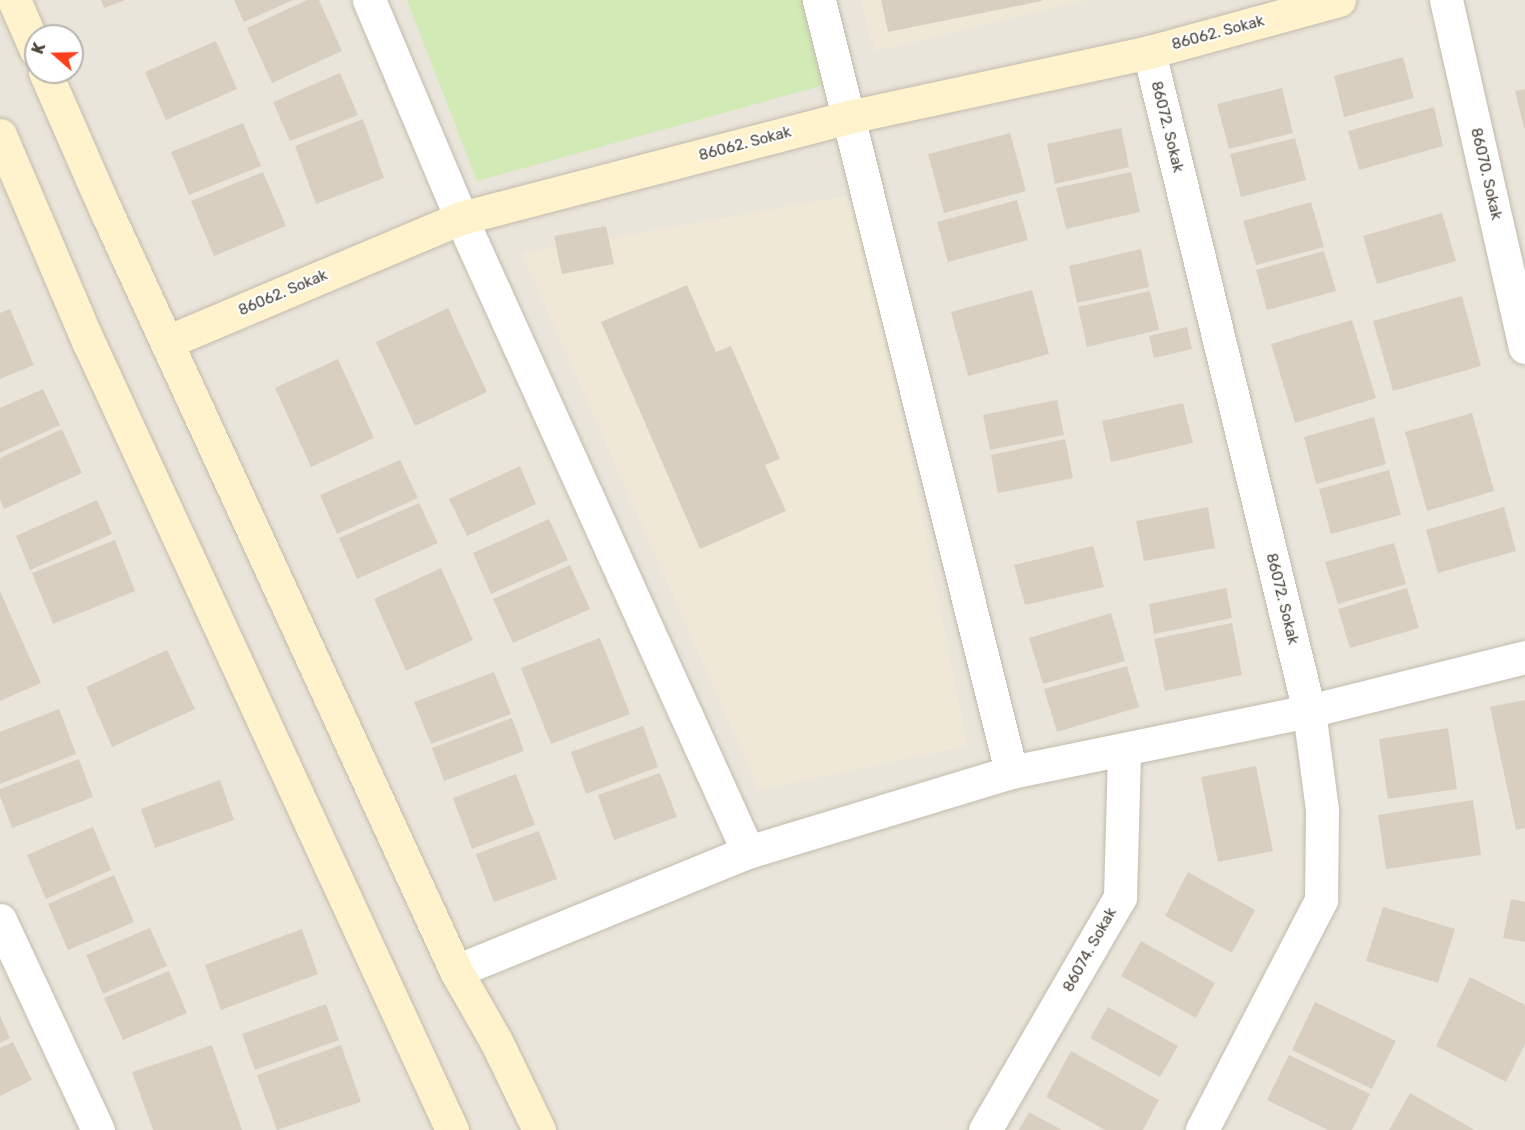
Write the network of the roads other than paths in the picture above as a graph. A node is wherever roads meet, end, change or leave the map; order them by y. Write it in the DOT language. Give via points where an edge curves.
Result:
graph roads {
  1 [pos="14,0"];
  2 [pos="369,0"];
  3 [pos="819,0"];
  4 [pos="1340,0"];
  5 [pos="1446,0"];
  6 [pos="25,24"];
  7 [pos="1149,52"];
  8 [pos="50,84"];
  9 [pos="849,117"];
  10 [pos="2,146"];
  11 [pos="460,218"];
  12 [pos="167,342"];
  13 [pos="1525,347"];
  14 [pos="1525,657"];
  15 [pos="1309,711"];
  16 [pos="1124,750"];
  17 [pos="1011,772"];
  18 [pos="748,852"];
  19 [pos="0,920"];
  20 [pos="456,971"];
  21 [pos="447,1129"];
  22 [pos="98,1130"];
  23 [pos="539,1130"];
  24 [pos="985,1130"];
  25 [pos="1202,1130"];
  1 -- 6 [label="main road"];
  2 -- 11 [label="street"];
  3 -- 9 [label="street"];
  4 -- 7 [label="main road, 86062. Sokak"];
  5 -- 13 [label="street, 86070. Sokak"];
  7 -- 9 [label="main road, 86062. Sokak"];
  7 -- 15 [label="street, 86072. Sokak"];
  8 -- 12 [label="main road"];
  9 -- 11 [label="main road, 86062. Sokak"];
  9 -- 17 [label="street"];
  10 -- 21 [label="main road"];
  11 -- 12 [label="main road, 86062. Sokak"];
  11 -- 18 [label="street"];
  12 -- 20 [label="main road"];
  14 -- 15 [label="street"];
  15 -- 16 [label="street"];
  15 -- 25 [label="street, 86072. Sokak" via="1322,810 1321,900"];
  16 -- 17 [label="street"];
  16 -- 24 [label="street, 86074. Sokak" via="1120,897"];
  17 -- 18 [label="street"];
  18 -- 20 [label="street"];
  19 -- 22 [label="street"];
  20 -- 23 [label="main road" via="496,1041"];
}
